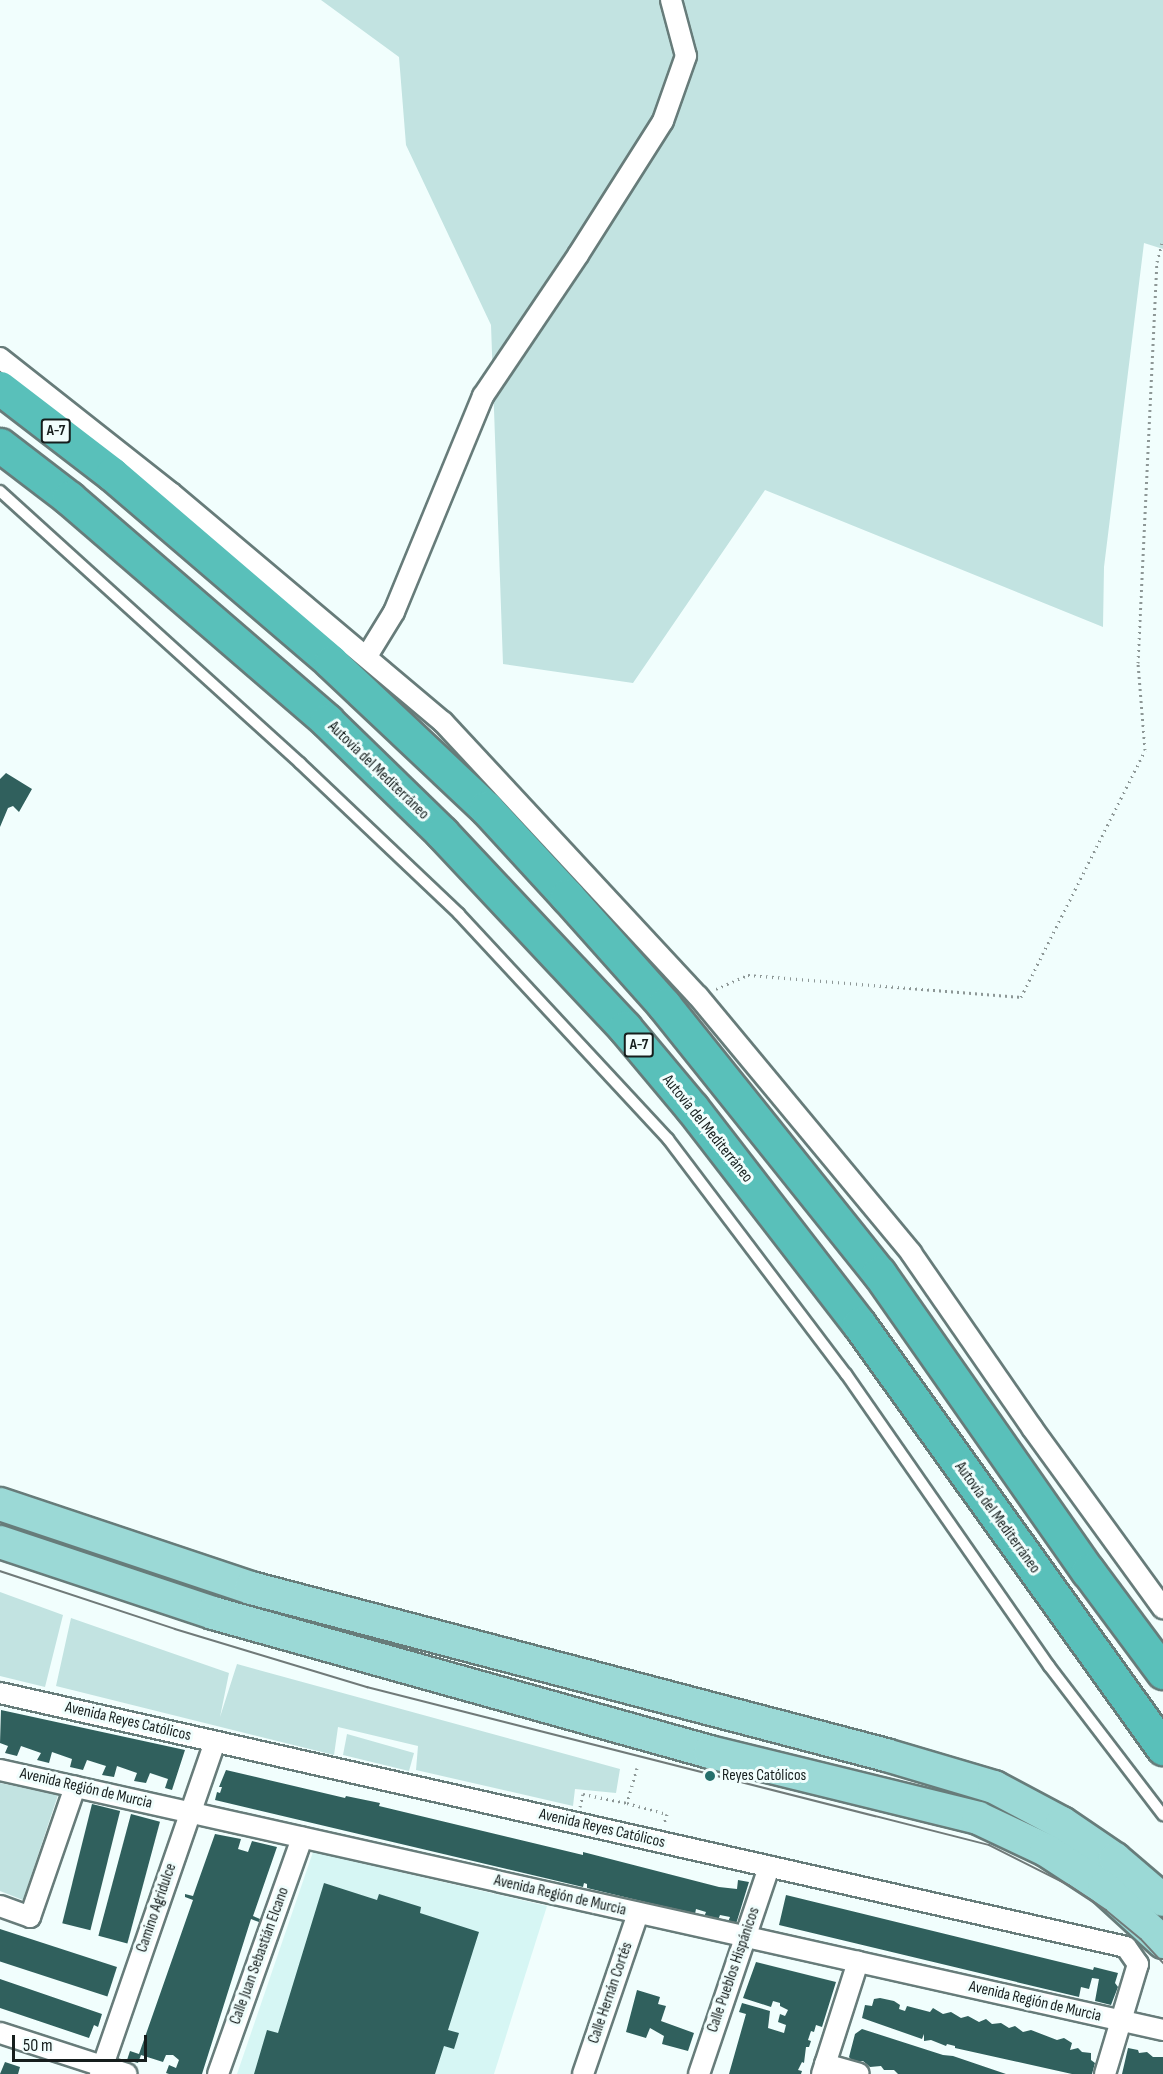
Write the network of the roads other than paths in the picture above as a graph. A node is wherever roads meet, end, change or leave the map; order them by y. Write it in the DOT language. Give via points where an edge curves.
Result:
graph roads {
  1 [pos="671,0"];
  2 [pos="0,358"];
  3 [pos="0,388"];
  4 [pos="0,445"];
  5 [pos="0,491"];
  6 [pos="367,656"];
  7 [pos="0,1504"];
  8 [pos="0,1542"];
  9 [pos="1163,1608"];
  10 [pos="1163,1672"];
  11 [pos="0,1693"];
  12 [pos="215,1742"];
  13 [pos="1163,1748"];
  14 [pos="0,1770"];
  15 [pos="75,1787"];
  16 [pos="190,1813"];
  17 [pos="1163,1815"];
  18 [pos="302,1838"];
  19 [pos="769,1867"];
  20 [pos="1163,1900"];
  21 [pos="0,1906"];
  22 [pos="638,1913"];
  23 [pos="745,1937"];
  24 [pos="1163,1942"];
  25 [pos="858,1962"];
  26 [pos="1121,2021"];
  27 [pos="1163,2030"];
  28 [pos="0,2033"];
  29 [pos="824,2069"];
  30 [pos="102,2070"];
  31 [pos="127,2074"];
  32 [pos="218,2074"];
  33 [pos="583,2074"];
  34 [pos="699,2074"];
  35 [pos="859,2074"];
  36 [pos="1105,2074"];
  1 -- 6 [label="street" via="686,56 663,121 483,396 394,612"];
  2 -- 6 [label="street"];
  3 -- 10 [label="highway, A-7" via="112,474 331,662 486,808 567,896 664,1005 879,1273"];
  4 -- 13 [label="highway, Autovía del Mediterráneo / A-7" via="78,506 327,722 442,833 625,1028 859,1324"];
  5 -- 17 [label="lane" via="300,763 459,914 668,1139 846,1374 1048,1666"];
  6 -- 9 [label="street" via="443,722 698,996 911,1253"];
  7 -- 20 [label="main road" via="251,1588 886,1755 993,1787 1062,1823 1115,1859"];
  8 -- 24 [label="main road" via="225,1617 710,1752 978,1818 1046,1850 1104,1888"];
  11 -- 12 [label="street, Avenida Reyes Católicos"];
  12 -- 16 [label="street, Camino Agridulce"];
  12 -- 19 [label="street, Avenida Reyes Católicos"];
  14 -- 15 [label="street, Avenida Región de Murcia"];
  15 -- 16 [label="street, Avenida Región de Murcia"];
  15 -- 21 [label="street" via="30,1917"];
  16 -- 18 [label="street, Avenida Región de Murcia"];
  16 -- 30 [label="street, Camino Agridulce"];
  18 -- 22 [label="street, Avenida Región de Murcia"];
  18 -- 32 [label="street, Calle Juan Sebastián Elcano"];
  19 -- 23 [label="street, Calle Pueblos Hispánicos"];
  19 -- 26 [label="street, Avenida Reyes Católicos" via="1126,1947 1138,1964"];
  22 -- 23 [label="street, Avenida Región de Murcia"];
  22 -- 33 [label="street, Calle Hernán Cortés"];
  23 -- 25 [label="street, Avenida Región de Murcia"];
  23 -- 34 [label="street, Calle Pueblos Hispánicos"];
  25 -- 26 [label="street, Avenida Región de Murcia"];
  25 -- 29 [label="street"];
  26 -- 27 [label="street, Avenida Región de Murcia"];
  26 -- 36 [label="street"];
  28 -- 30 [label="street"];
  29 -- 35 [label="street"];
  30 -- 31 [label="street"];
}
